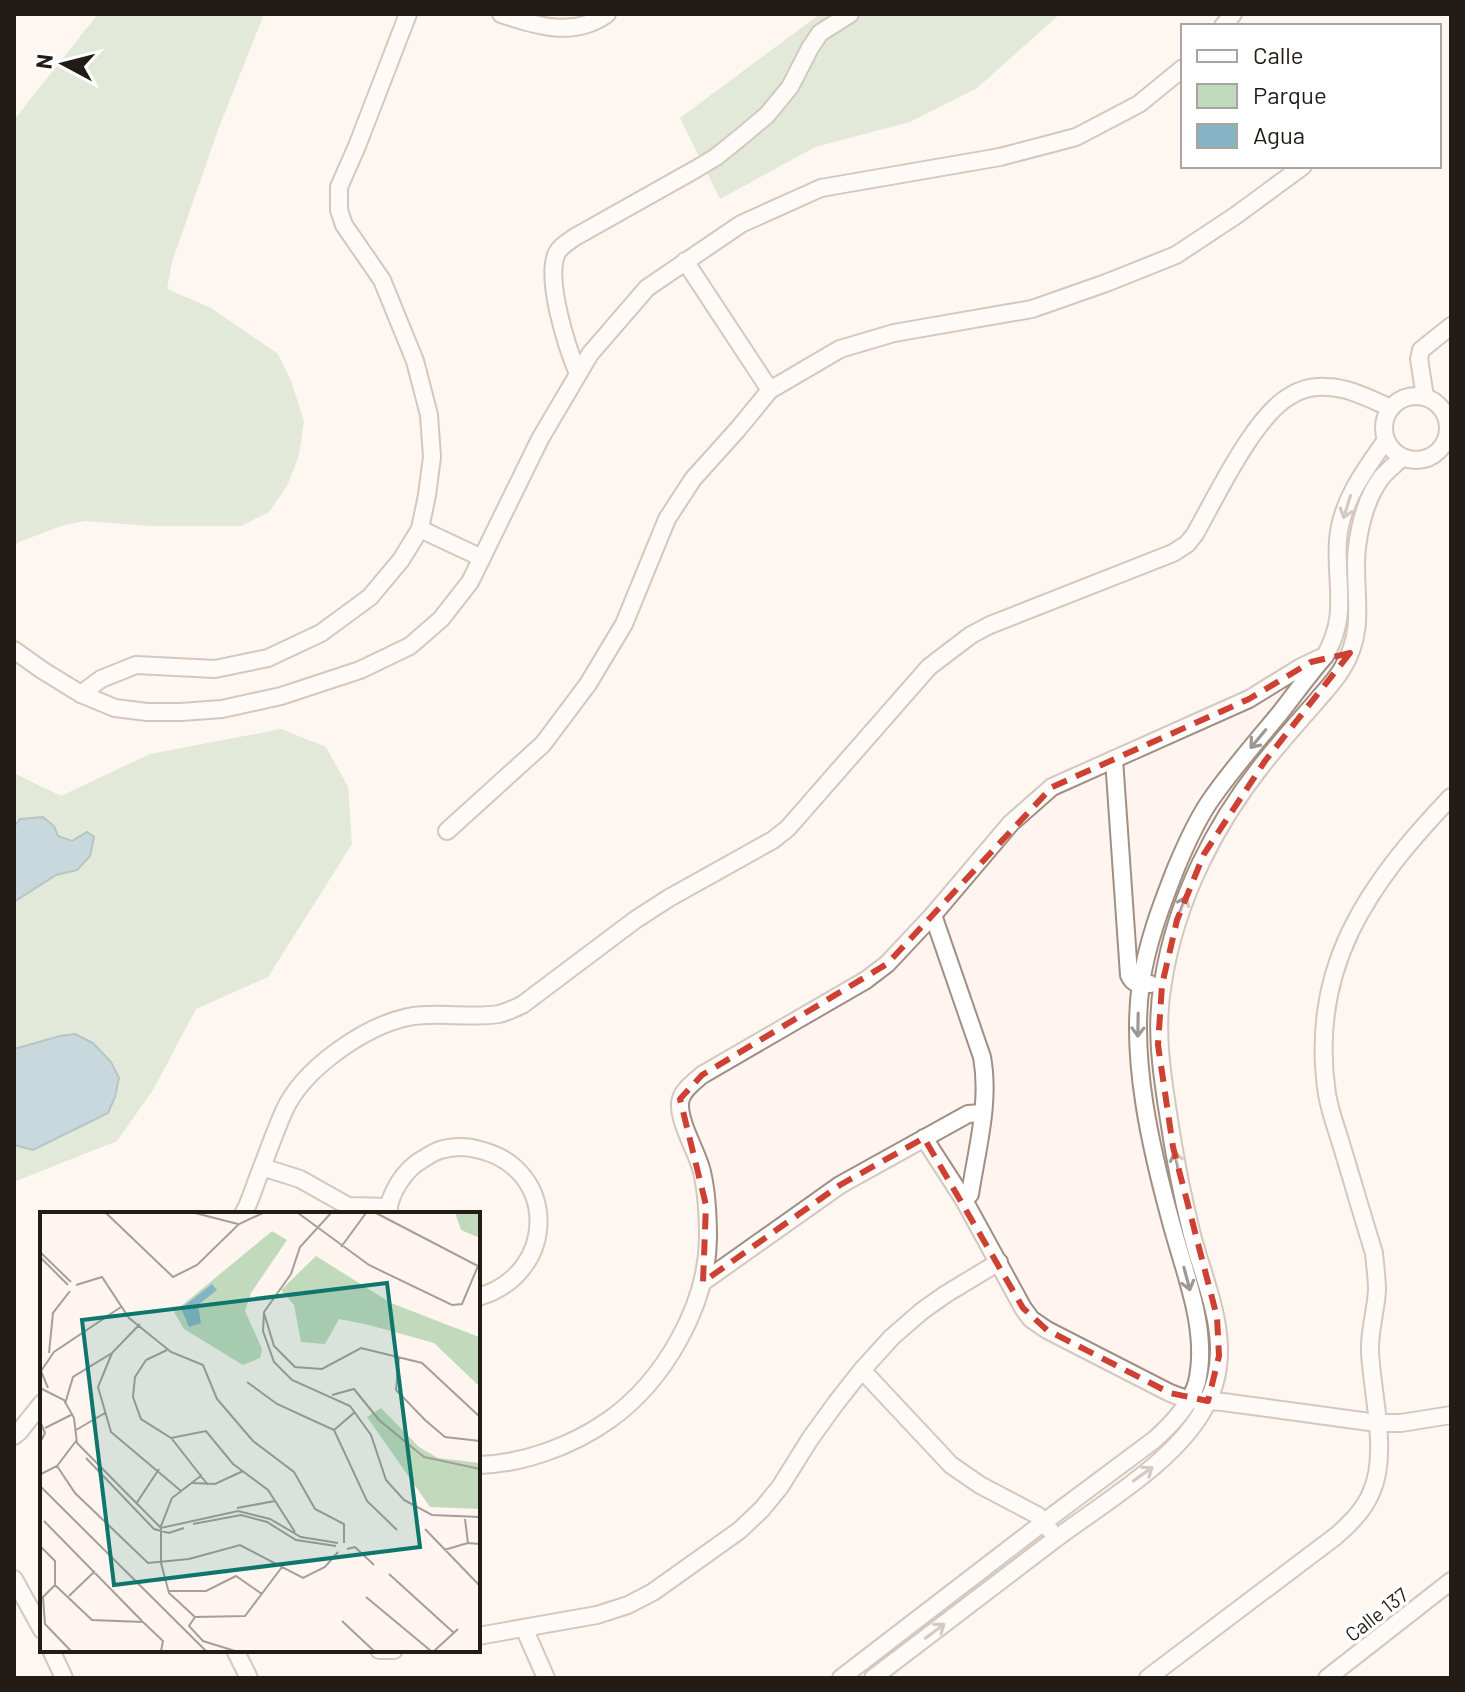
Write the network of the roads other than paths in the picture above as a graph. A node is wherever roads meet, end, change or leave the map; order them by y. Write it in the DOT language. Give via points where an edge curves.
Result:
graph roads {
  1 [pos="408,14"];
  2 [pos="501,14"];
  3 [pos="607,14"];
  4 [pos="850,14"];
  5 [pos="1181,70"];
  6 [pos="1300,168"];
  7 [pos="685,261"];
  8 [pos="1451,326"];
  9 [pos="578,374"];
  10 [pos="770,390"];
  11 [pos="1425,397"];
  12 [pos="1391,408"];
  13 [pos="1386,440"];
  14 [pos="1445,457"];
  15 [pos="1402,458"];
  16 [pos="420,529"];
  17 [pos="482,558"];
  18 [pos="14,650"];
  19 [pos="1350,653"];
  20 [pos="1325,656"];
  21 [pos="81,694"];
  22 [pos="1114,759"];
  23 [pos="1451,797"];
  24 [pos="447,831"];
  25 [pos="933,915"];
  26 [pos="1141,984"];
  27 [pos="1162,985"];
  28 [pos="982,1113"];
  29 [pos="924,1138"];
  30 [pos="262,1167"];
  31 [pos="964,1200"];
  32 [pos="389,1211"];
  33 [pos="244,1212"];
  34 [pos="999,1262"];
  35 [pos="703,1282"];
  36 [pos="480,1296"];
  37 [pos="862,1370"];
  38 [pos="1189,1400"];
  39 [pos="1208,1401"];
  40 [pos="40,1406"];
  41 [pos="1451,1415"];
  42 [pos="1377,1423"];
  43 [pos="14,1436"];
  44 [pos="480,1465"];
  45 [pos="1044,1522"];
  46 [pos="1056,1538"];
  47 [pos="14,1579"];
  48 [pos="1451,1581"];
  49 [pos="40,1626"];
  50 [pos="524,1628"];
  51 [pos="480,1636"];
  52 [pos="52,1652"];
  53 [pos="236,1652"];
  54 [pos="64,1678"];
  55 [pos="249,1678"];
  56 [pos="546,1678"];
  57 [pos="841,1678"];
  58 [pos="873,1678"];
  59 [pos="1148,1678"];
  60 [pos="1327,1678"];
  1 -- 16 [label="street" via="339,187 339,210 382,280 415,361 429,415 432,457"];
  2 -- 3 [label="street" via="556,29 595,23"];
  4 -- 9 [label="street" via="820,33 790,87 742,136 556,253 557,305"];
  5 -- 7 [label="street" via="1139,104 1076,137 1000,157 821,188 741,224"];
  6 -- 10 [label="street" via="1176,255 1032,309 894,333 840,349"];
  7 -- 9 [label="street" via="647,288"];
  7 -- 10 [label="street"];
  8 -- 11 [label="street" via="1421,350"];
  9 -- 17 [label="street"];
  10 -- 24 [label="street" via="693,479 667,519 624,624 588,684 543,744"];
  11 -- 12 [label="street" via="1406,397"];
  11 -- 14 [label="street" via="1448,420"];
  12 -- 13 [label="street" via="1384,423"];
  12 -- 30 [label="street" via="1329,386 1287,397 1242,450 1187,544 971,635 929,667 788,828 635,920 522,1005 482,1016 406,1017 357,1038 328,1059 293,1097"];
  13 -- 15 [label="street"];
  13 -- 20 [label="street, one-way" via="1361,474 1344,516 1338,538 1340,614"];
  14 -- 15 [label="street"];
  15 -- 19 [label="street" via="1376,486 1363,521 1357,548 1358,614"];
  16 -- 17 [label="street"];
  16 -- 21 [label="street" via="370,597 321,633 268,658 215,669 136,665"];
  17 -- 21 [label="street" via="441,619 410,646 360,670 281,696 181,712 115,708"];
  18 -- 21 [label="street"];
  19 -- 20 [label="street"];
  27 -- 19 [label="street, one-way" via="1177,920 1204,854 1265,761 1333,682"];
  20 -- 22 [label="street" via="1249,699"];
  20 -- 26 [label="street, one-way" via="1210,800 1159,911"];
  22 -- 25 [label="street" via="1052,787 1034,802"];
  22 -- 26 [label="street" via="1129,975"];
  23 -- 42 [label="street" via="1367,898 1331,981 1324,1024 1328,1098 1376,1269 1370,1350"];
  25 -- 28 [label="street" via="982,1057"];
  25 -- 35 [label="street" via="866,980 702,1075 680,1099 702,1172 708,1240"];
  26 -- 27 [label="street"];
  26 -- 38 [label="street, one-way" via="1138,1042 1150,1138 1198,1331 1197,1381"];
  39 -- 27 [label="street, one-way" via="1219,1356 1217,1317 1173,1147 1158,1045"];
  28 -- 29 [label="street" via="968,1114"];
  28 -- 31 [label="street" via="970,1194"];
  29 -- 31 [label="street"];
  29 -- 35 [label="street" via="840,1185"];
  30 -- 32 [label="street" via="300,1179 348,1206"];
  30 -- 33 [label="street"];
  31 -- 34 [label="street"];
  32 -- 36 [label="street" via="399,1183 416,1163 439,1150 465,1146 491,1152 514,1166 530,1186 538,1211 538,1238 514,1279"];
  34 -- 37 [label="street" via="922,1311"];
  34 -- 38 [label="street" via="1031,1319"];
  35 -- 44 [label="street" via="686,1329 656,1373 609,1420 550,1450"];
  37 -- 45 [label="street" via="951,1465"];
  37 -- 50 [label="street" via="780,1487 740,1530 628,1605"];
  38 -- 39 [label="street"];
  38 -- 45 [label="street" via="1154,1440"];
  39 -- 42 [label="street"];
  46 -- 39 [label="street, one-way" via="1158,1463 1187,1435"];
  40 -- 43 [label="street"];
  41 -- 42 [label="street"];
  42 -- 59 [label="street" via="1379,1464 1372,1493 1355,1518"];
  45 -- 46 [label="street"];
  45 -- 57 [label="street"];
  58 -- 46 [label="street, one-way"];
  47 -- 49 [label="street"];
  48 -- 60 [label="street, Calle 137"];
  50 -- 51 [label="street"];
  50 -- 56 [label="street"];
  52 -- 54 [label="street"];
  53 -- 55 [label="street"];
}
